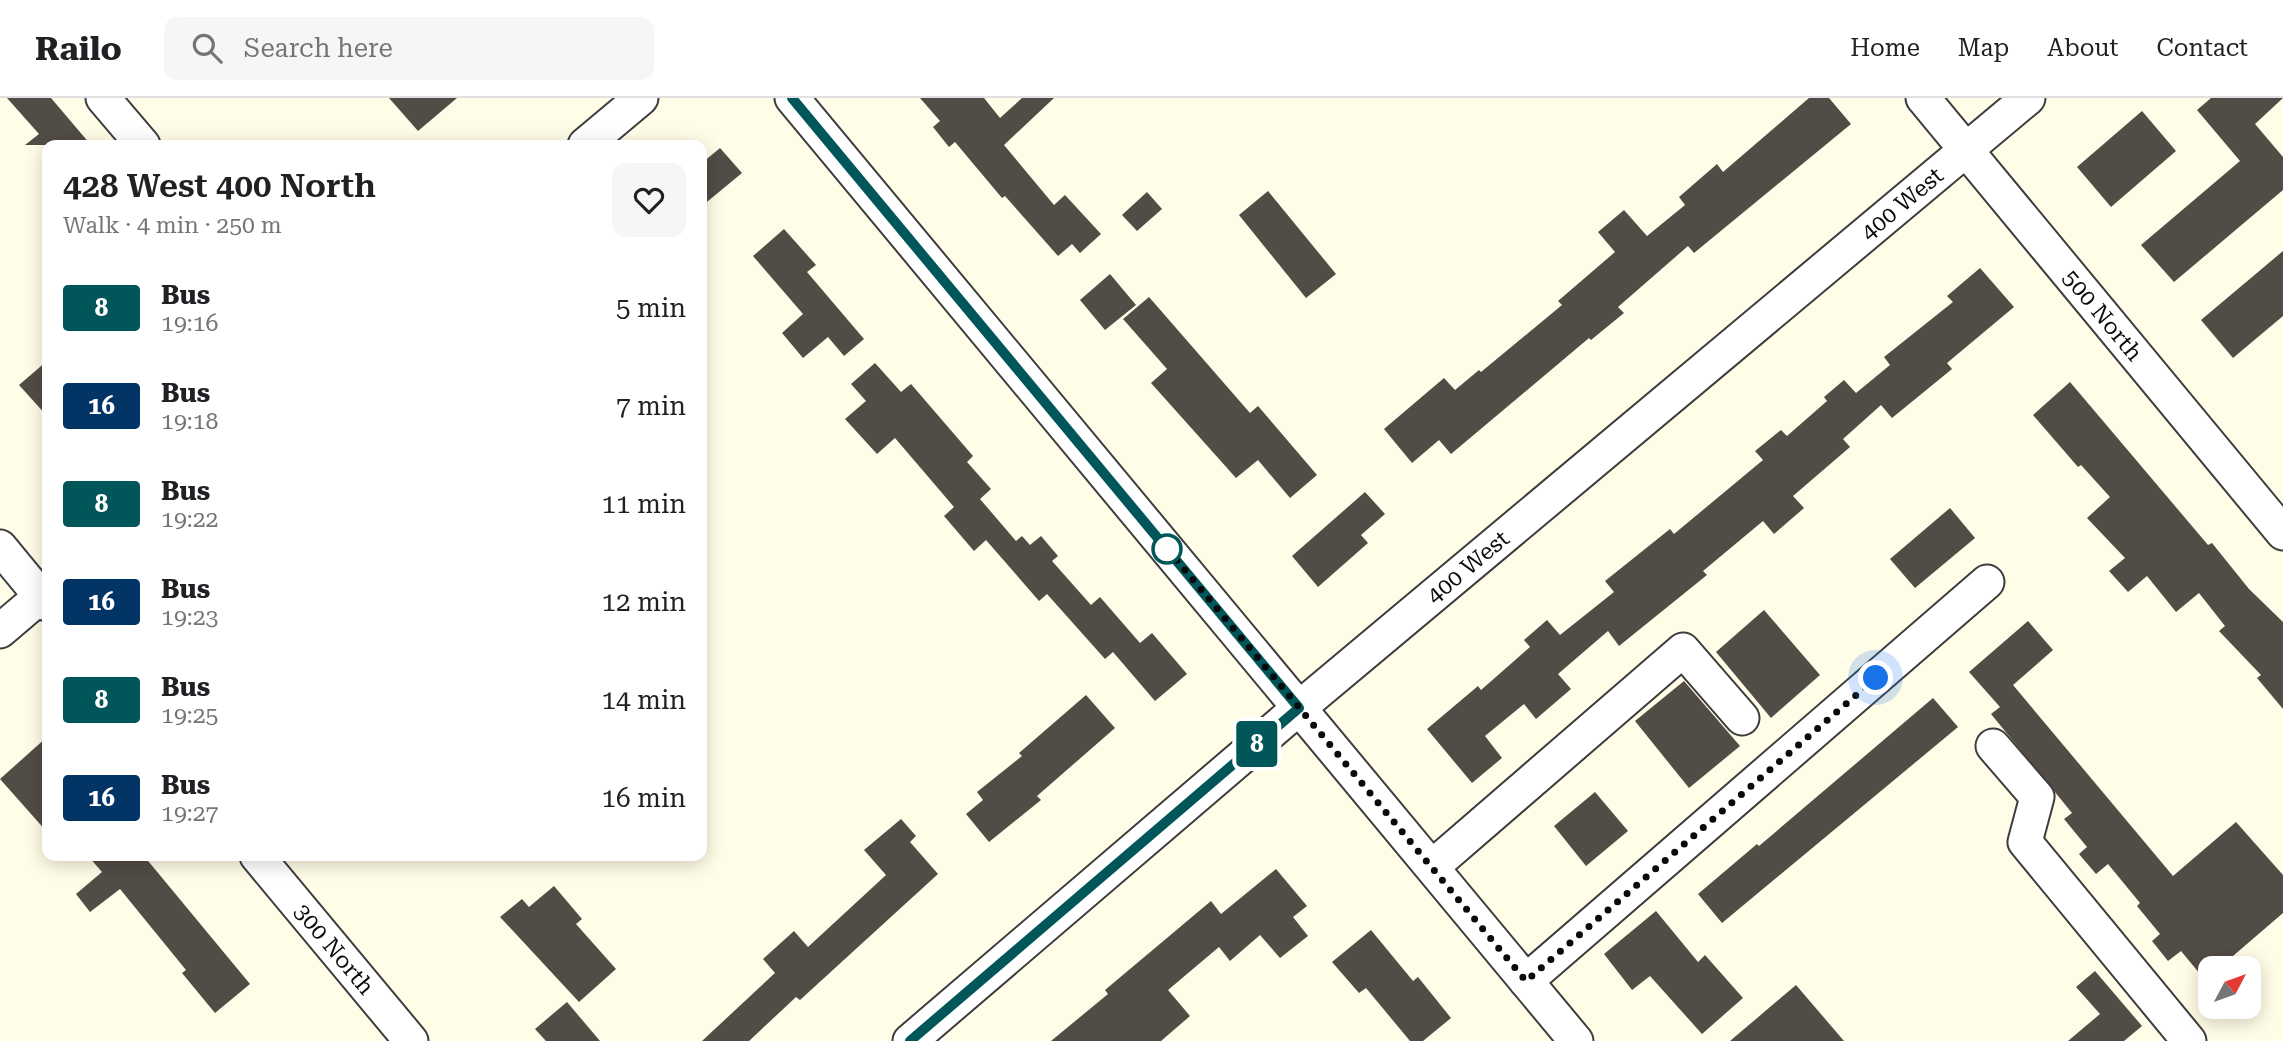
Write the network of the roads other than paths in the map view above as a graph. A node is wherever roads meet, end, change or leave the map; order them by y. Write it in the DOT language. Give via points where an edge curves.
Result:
graph roads {
  1 [pos="103,98"];
  2 [pos="641,98"];
  3 [pos="792,98"];
  4 [pos="1923,98"];
  5 [pos="2028,98"];
  6 [pos="139,140"];
  7 [pos="590,140"];
  8 [pos="1966,150"];
  9 [pos="2283,533"];
  10 [pos="0,547"];
  11 [pos="1987,582"];
  12 [pos="42,594"];
  13 [pos="42,599"];
  14 [pos="0,631"];
  15 [pos="1299,708"];
  16 [pos="1742,718"];
  17 [pos="1993,746"];
  18 [pos="261,861"];
  19 [pos="1432,867"];
  20 [pos="1526,981"];
  21 [pos="411,1041"];
  22 [pos="910,1041"];
  23 [pos="1576,1041"];
  24 [pos="2189,1041"];
  1 -- 6 [label="street"];
  2 -- 7 [label="street"];
  3 -- 15 [label="street"];
  4 -- 8 [label="street, 500 North"];
  5 -- 8 [label="street, 400 West"];
  8 -- 9 [label="street, 500 North"];
  8 -- 15 [label="street, 400 West"];
  10 -- 12 [label="street"];
  11 -- 20 [label="street"];
  13 -- 14 [label="street"];
  15 -- 19 [label="street"];
  15 -- 22 [label="street, 400 West"];
  16 -- 19 [label="street" via="1683,650"];
  17 -- 24 [label="street" via="2037,797 2025,842"];
  18 -- 21 [label="street, 300 North"];
  19 -- 20 [label="street"];
  20 -- 23 [label="street"];
}
